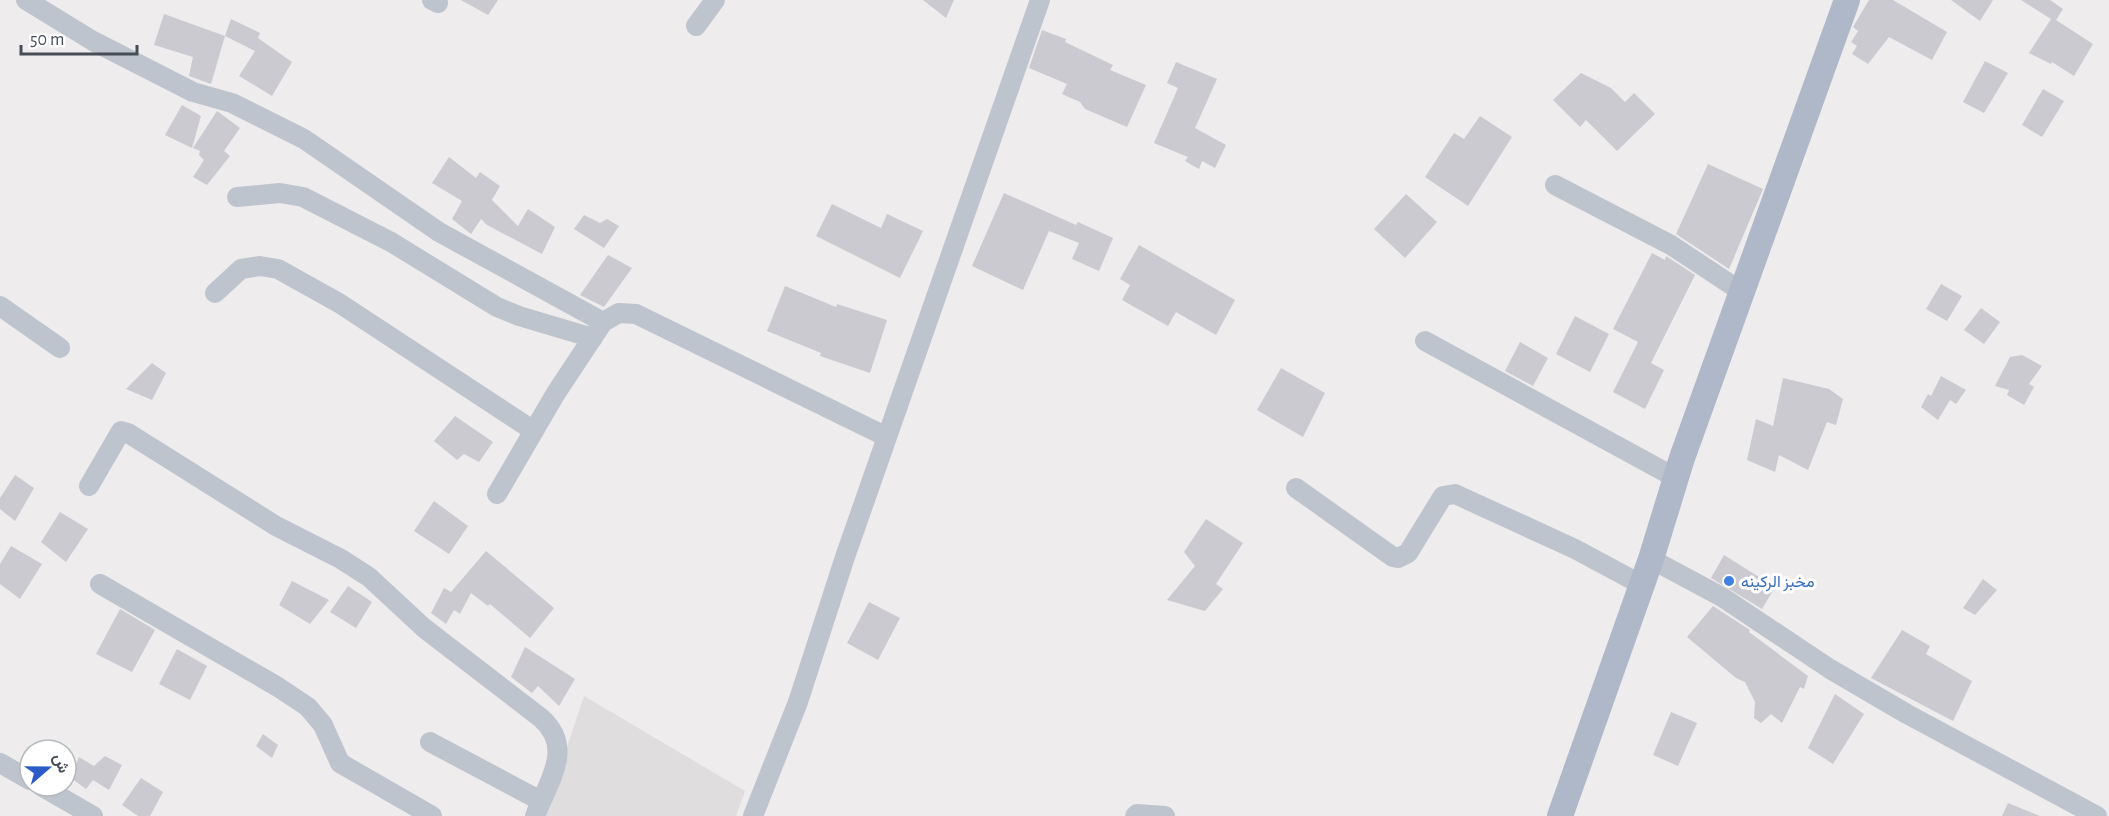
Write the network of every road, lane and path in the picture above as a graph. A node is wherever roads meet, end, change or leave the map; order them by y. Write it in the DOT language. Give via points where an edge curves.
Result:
graph roads {
  1 [pos="26,0"];
  2 [pos="715,0"];
  3 [pos="1040,0"];
  4 [pos="1847,0"];
  5 [pos="696,26"];
  6 [pos="1555,185"];
  7 [pos="237,196"];
  8 [pos="215,292"];
  9 [pos="1742,292"];
  10 [pos="0,306"];
  11 [pos="598,330"];
  12 [pos="1425,341"];
  13 [pos="60,348"];
  14 [pos="534,431"];
  15 [pos="887,437"];
  16 [pos="1676,478"];
  17 [pos="90,486"];
  18 [pos="1296,488"];
  19 [pos="497,494"];
  20 [pos="1651,559"];
  21 [pos="100,584"];
  22 [pos="1642,585"];
  23 [pos="430,742"];
  24 [pos="0,763"];
  25 [pos="18,773"];
  26 [pos="62,798"];
  27 [pos="538,809"];
  28 [pos="93,816"];
  29 [pos="432,816"];
  30 [pos="753,816"];
  31 [pos="1135,816"];
  32 [pos="1165,816"];
  33 [pos="1560,816"];
  34 [pos="2097,816"];
  1 -- 11 [label="street" via="93,41 193,92 232,103 304,139 439,232"];
  2 -- 5 [label="street"];
  3 -- 15 [label="street"];
  4 -- 9 [label="main road"];
  6 -- 9 [label="street" via="1671,245"];
  7 -- 11 [label="street" via="280,193 303,197 391,242 498,307 519,316"];
  8 -- 14 [label="street" via="241,269 278,269 339,303"];
  9 -- 16 [label="main road"];
  10 -- 13 [label="street"];
  11 -- 14 [label="street"];
  11 -- 15 [label="street" via="619,313 636,314"];
  12 -- 16 [label="street"];
  14 -- 19 [label="street"];
  15 -- 30 [label="street" via="798,702"];
  16 -- 20 [label="main road"];
  17 -- 27 [label="street" via="113,441 121,431 128,433 276,525 369,577 424,628 554,732 559,751"];
  18 -- 22 [label="street" via="1393,557 1408,552 1443,496 1455,494 1575,549"];
  20 -- 22 [label="main road"];
  20 -- 34 [label="street" via="1722,597 1830,669 1907,714"];
  21 -- 29 [label="street" via="308,707 323,725 340,763"];
  22 -- 33 [label="main road"];
  23 -- 27 [label="street"];
  24 -- 25 [label="street"];
  26 -- 28 [label="street"];
  31 -- 32 [label="street"];
}
